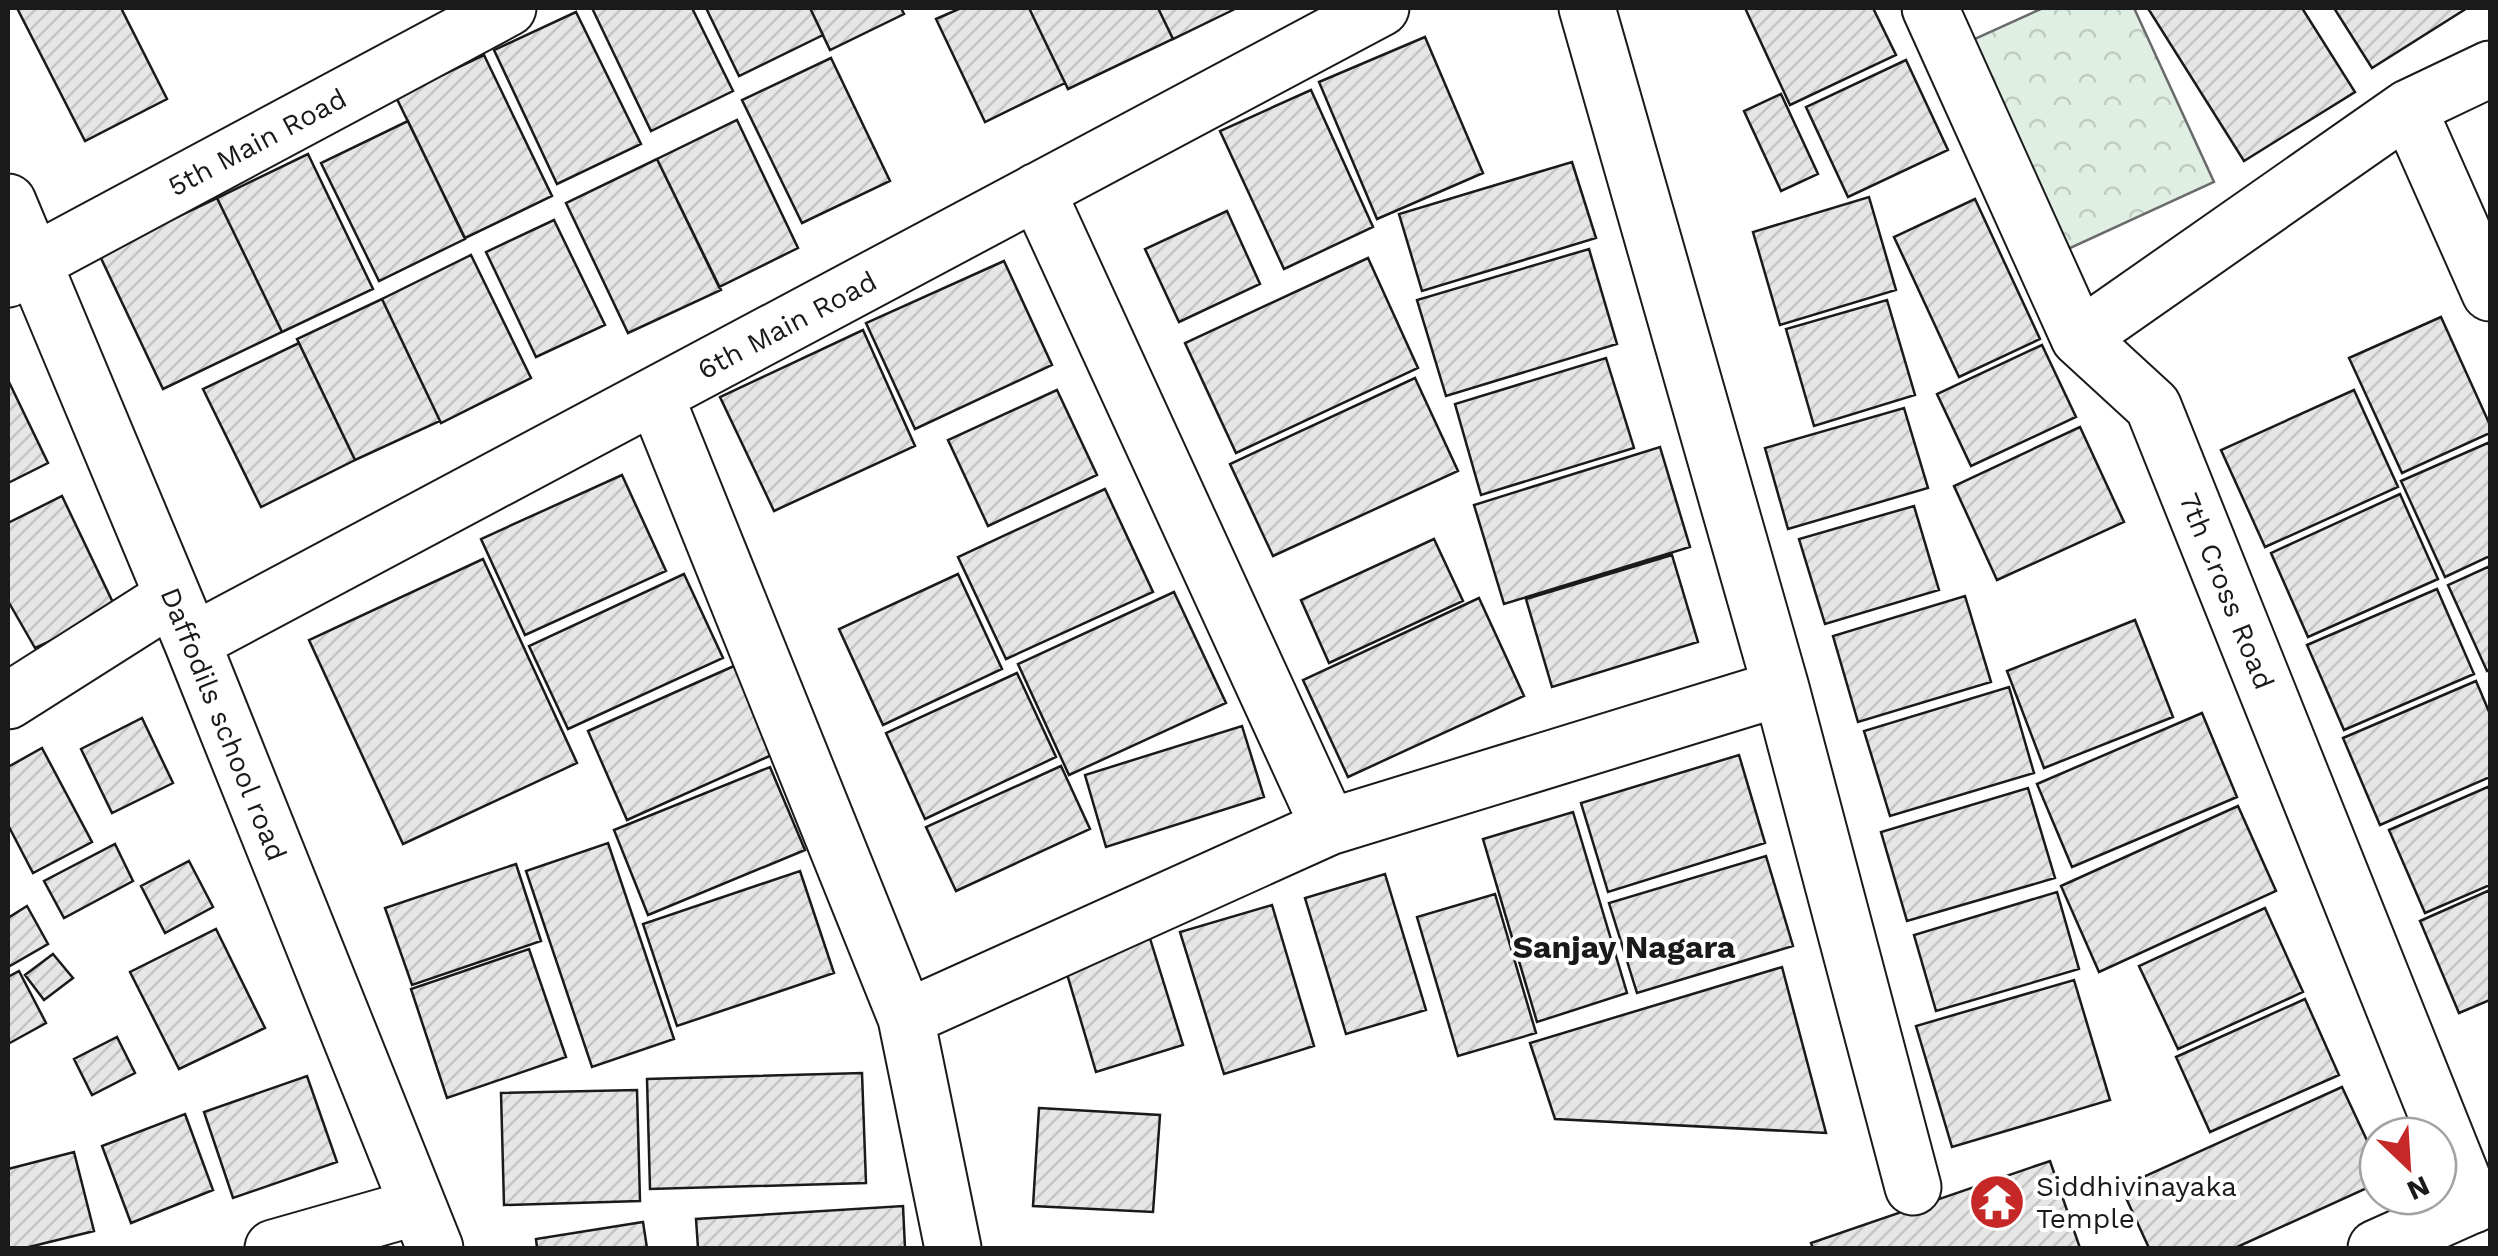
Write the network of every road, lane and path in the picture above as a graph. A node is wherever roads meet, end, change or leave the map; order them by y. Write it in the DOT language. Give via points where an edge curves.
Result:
graph roads {
  1 [pos="508,8"];
  2 [pos="1381,8"];
  3 [pos="1587,8"];
  4 [pos="1930,8"];
  5 [pos="2490,69"];
  6 [pos="2408,108"];
  7 [pos="1037,191"];
  8 [pos="8,202"];
  9 [pos="20,271"];
  10 [pos="2490,293"];
  11 [pos="2079,338"];
  12 [pos="654,395"];
  13 [pos="182,620"];
  14 [pos="1782,688"];
  15 [pos="8,701"];
  16 [pos="1329,828"];
  17 [pos="906,1018"];
  18 [pos="1914,1187"];
  19 [pos="2482,1202"];
  20 [pos="426,1228"];
  21 [pos="273,1248"];
  22 [pos="953,1248"];
  23 [pos="2376,1248"];
  1 -- 9 [label="street, 5th Main Road"];
  2 -- 7 [label="street, 6th Main Road"];
  3 -- 14 [label="street"];
  4 -- 11 [label="street, 7th Cross Road"];
  5 -- 6 [label="street"];
  6 -- 10 [label="street"];
  6 -- 11 [label="street"];
  7 -- 12 [label="street, 6th Main Road"];
  7 -- 16 [label="street"];
  8 -- 9 [label="street, Daffodils school road"];
  9 -- 13 [label="street, Daffodils school road"];
  11 -- 19 [label="street, 7th Cross Road" via="2153,406"];
  12 -- 13 [label="street, 6th Main Road"];
  12 -- 17 [label="street"];
  13 -- 15 [label="street, 6th Main Road"];
  13 -- 20 [label="street, Daffodils school road"];
  14 -- 16 [label="street"];
  14 -- 18 [label="street"];
  16 -- 17 [label="street"];
  17 -- 22 [label="street"];
  19 -- 23 [label="street"];
  20 -- 21 [label="street"];
}
